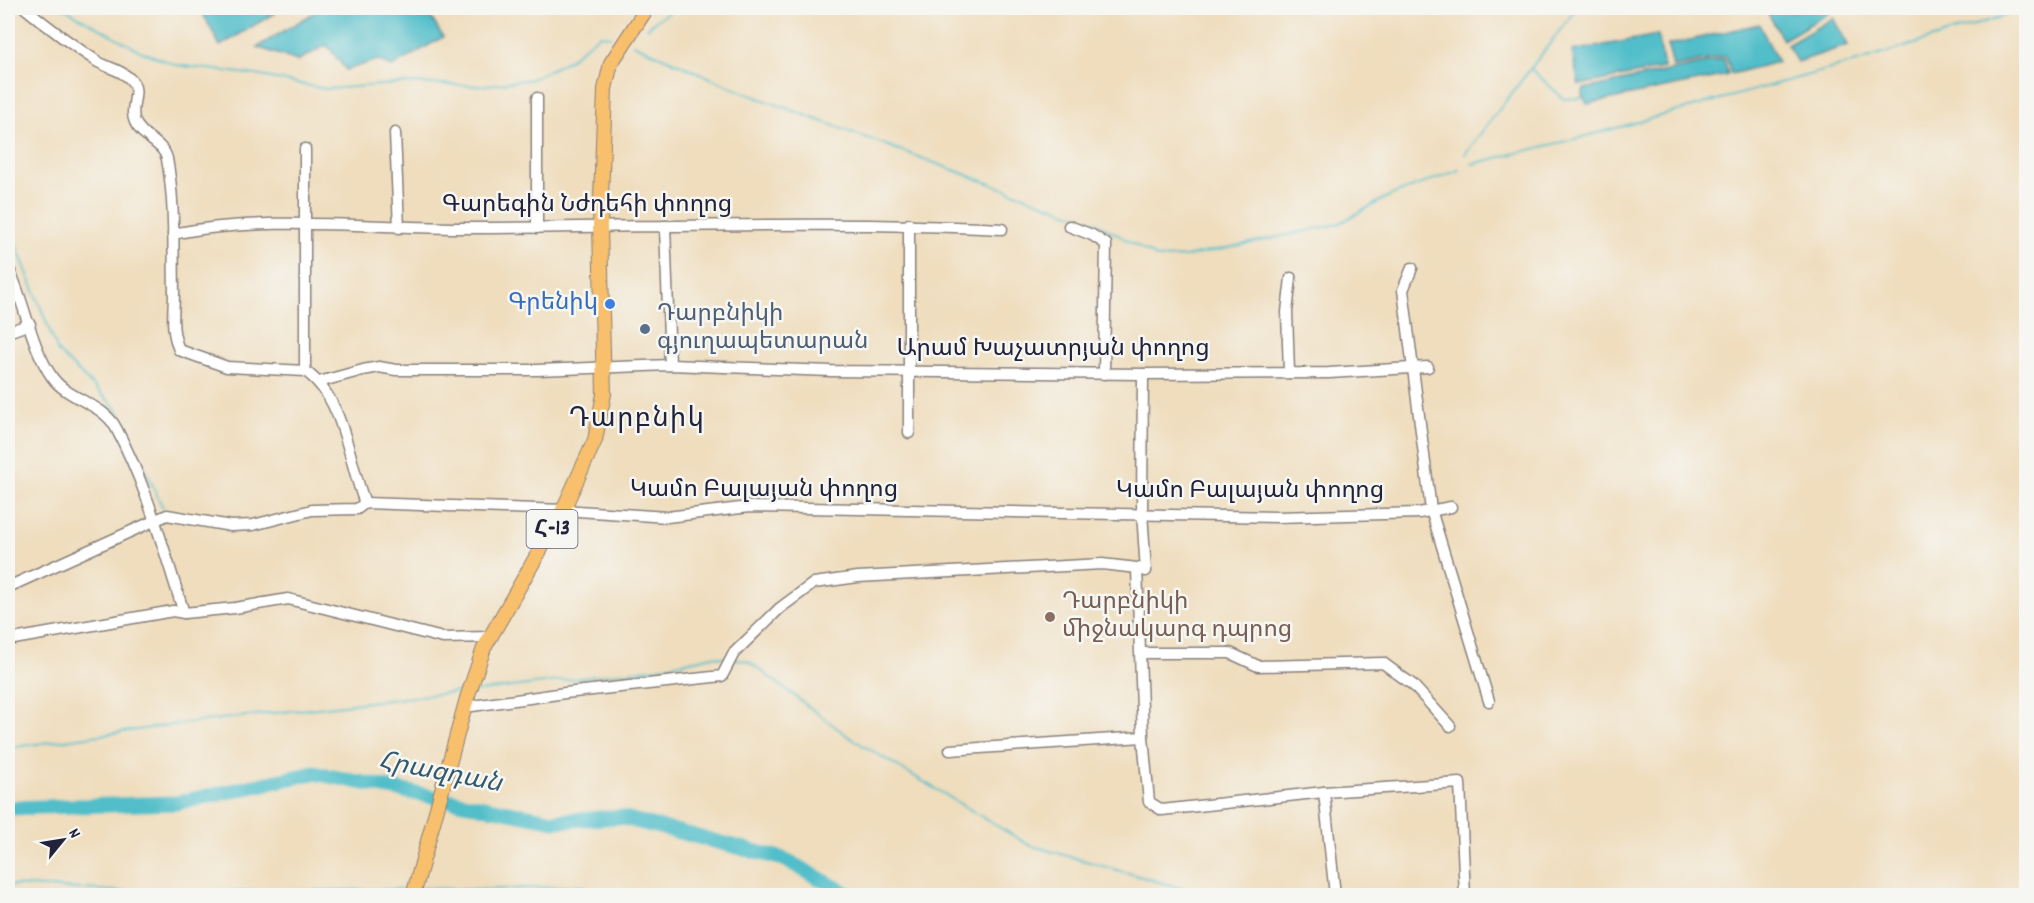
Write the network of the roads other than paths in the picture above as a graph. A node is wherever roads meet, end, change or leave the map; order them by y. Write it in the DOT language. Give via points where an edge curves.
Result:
graph roads {
  1 [pos="25,8"];
  2 [pos="647,8"];
  3 [pos="537,98"];
  4 [pos="395,133"];
  5 [pos="305,149"];
  6 [pos="909,224"];
  7 [pos="305,225"];
  8 [pos="600,226"];
  9 [pos="665,226"];
  10 [pos="1069,226"];
  11 [pos="399,228"];
  12 [pos="537,228"];
  13 [pos="1002,229"];
  14 [pos="173,234"];
  15 [pos="8,267"];
  16 [pos="1412,268"];
  17 [pos="1291,278"];
  18 [pos="30,324"];
  19 [pos="8,332"];
  20 [pos="670,365"];
  21 [pos="603,366"];
  22 [pos="1413,367"];
  23 [pos="1428,367"];
  24 [pos="909,370"];
  25 [pos="305,371"];
  26 [pos="1289,373"];
  27 [pos="1104,374"];
  28 [pos="1143,374"];
  29 [pos="319,382"];
  30 [pos="909,433"];
  31 [pos="365,503"];
  32 [pos="1451,507"];
  33 [pos="563,510"];
  34 [pos="1431,510"];
  35 [pos="1142,513"];
  36 [pos="154,519"];
  37 [pos="1137,568"];
  38 [pos="8,587"];
  39 [pos="184,613"];
  40 [pos="490,637"];
  41 [pos="8,640"];
  42 [pos="1141,653"];
  43 [pos="1489,700"];
  44 [pos="466,703"];
  45 [pos="1450,726"];
  46 [pos="1143,737"];
  47 [pos="950,750"];
  48 [pos="1324,792"];
  49 [pos="1335,895"];
  50 [pos="413,896"];
  51 [pos="1465,896"];
  1 -- 14 [label="street" via="65,41 135,84 135,122 166,156"];
  2 -- 8 [label="main road, Հ-13" via="611,63 605,89"];
  3 -- 12 [label="street"];
  4 -- 11 [label="street"];
  5 -- 7 [label="street"];
  6 -- 9 [label="street, Գարեգին Նժդեհի փողոց"];
  6 -- 13 [label="street, Գարեգին Նժդեհի փողոց"];
  6 -- 24 [label="street"];
  7 -- 11 [label="street, Գարեգին Նժդեհի փողոց"];
  7 -- 14 [label="street, Գարեգին Նժդեհի փողոց" via="206,227"];
  7 -- 25 [label="street"];
  8 -- 9 [label="street, Գարեգին Նժդեհի փողոց"];
  8 -- 12 [label="street, Գարեգին Նժդեհի փողոց"];
  8 -- 21 [label="main road, Հ-13"];
  9 -- 20 [label="street"];
  10 -- 27 [label="street" via="1106,244"];
  11 -- 12 [label="street, Գարեգին Նժդեհի փողոց"];
  14 -- 25 [label="street" via="172,331 179,350 227,368"];
  15 -- 18 [label="street"];
  16 -- 22 [label="street" via="1403,290"];
  17 -- 26 [label="street" via="1287,312"];
  18 -- 19 [label="street"];
  18 -- 36 [label="street" via="53,378 67,392 106,415 115,426 144,487"];
  20 -- 21 [label="street, Արամ Խաչատրյան փողոց"];
  20 -- 24 [label="street, Արամ Խաչատրյան փողոց"];
  21 -- 29 [label="street, Արամ Խաչատրյան փողոց" via="537,370 379,367"];
  21 -- 33 [label="main road, Հ-13" via="603,405 595,440"];
  22 -- 23 [label="street, Արամ Խաչատրյան փողոց"];
  22 -- 26 [label="street, Արամ Խաչատրյան փողոց"];
  22 -- 34 [label="street"];
  24 -- 27 [label="street, Արամ Խաչատրյան փողոց"];
  24 -- 30 [label="street"];
  25 -- 29 [label="street"];
  26 -- 28 [label="street, Արամ Խաչատրյան փողոց"];
  27 -- 28 [label="street, Արամ Խաչատրյան փողոց"];
  28 -- 35 [label="street"];
  29 -- 31 [label="street" via="339,421"];
  31 -- 33 [label="street, Կամո Բալայան փողոց"];
  31 -- 36 [label="street, Կամո Բալայան փողոց" via="357,508 312,510 253,525 231,526 167,515"];
  32 -- 34 [label="street, Կամո Բալայան փողոց"];
  33 -- 35 [label="street, Կամո Բալայան փողոց" via="667,517 749,507"];
  33 -- 40 [label="main road, Հ-13"];
  34 -- 35 [label="street, Կամո Բալայան փողոց" via="1278,517"];
  34 -- 43 [label="street"];
  35 -- 37 [label="street" via="1146,571"];
  36 -- 38 [label="street"];
  36 -- 39 [label="street"];
  37 -- 42 [label="street"];
  37 -- 44 [label="street" via="1102,564 858,577 814,583 780,608 734,653 722,676"];
  39 -- 40 [label="street" via="288,599 443,638"];
  39 -- 41 [label="street" via="172,611"];
  40 -- 44 [label="main road, Հ-13"];
  42 -- 45 [label="street" via="1230,653 1258,666 1383,663 1413,685"];
  42 -- 46 [label="street"];
  44 -- 50 [label="main road, Հ-13"];
  46 -- 47 [label="street"];
  46 -- 48 [label="street" via="1149,802 1155,808"];
  48 -- 49 [label="street"];
  48 -- 51 [label="street" via="1460,783"];
}
